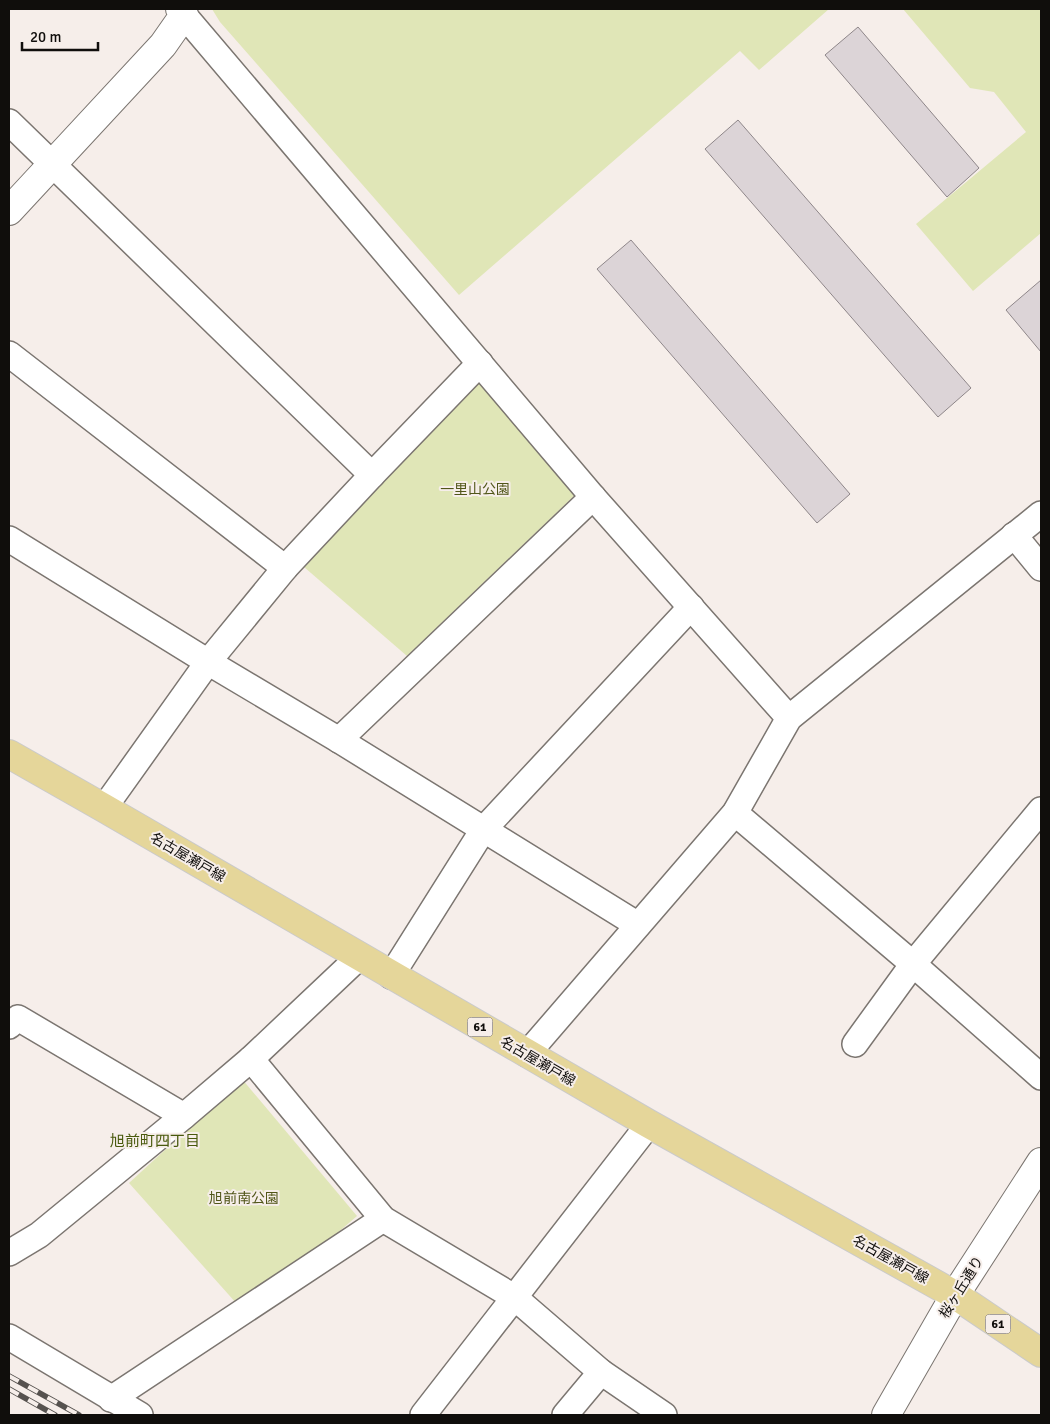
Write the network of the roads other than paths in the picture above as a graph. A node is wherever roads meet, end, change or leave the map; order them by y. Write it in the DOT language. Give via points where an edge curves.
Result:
graph roads {
  1 [pos="182,12"];
  2 [pos="9,122"];
  3 [pos="52,164"];
  4 [pos="9,211"];
  5 [pos="9,354"];
  6 [pos="480,363"];
  7 [pos="372,476"];
  8 [pos="593,497"];
  9 [pos="1041,514"];
  10 [pos="1014,535"];
  11 [pos="9,539"];
  12 [pos="286,568"];
  13 [pos="1041,568"];
  14 [pos="691,607"];
  15 [pos="208,662"];
  16 [pos="789,718"];
  17 [pos="339,740"];
  18 [pos="9,754"];
  19 [pos="104,808"];
  20 [pos="1041,810"];
  21 [pos="735,813"];
  22 [pos="483,830"];
  23 [pos="638,925"];
  24 [pos="359,958"];
  25 [pos="913,964"];
  26 [pos="391,976"];
  27 [pos="9,1026"];
  28 [pos="855,1044"];
  29 [pos="527,1054"];
  30 [pos="251,1059"];
  31 [pos="1041,1077"];
  32 [pos="184,1116"];
  33 [pos="649,1124"];
  34 [pos="1041,1162"];
  35 [pos="383,1218"];
  36 [pos="9,1253"];
  37 [pos="955,1295"];
  38 [pos="514,1297"];
  39 [pos="9,1337"];
  40 [pos="1041,1353"];
  41 [pos="601,1372"];
  42 [pos="112,1399"];
  43 [pos="140,1415"];
  44 [pos="423,1415"];
  45 [pos="565,1415"];
  46 [pos="664,1415"];
  47 [pos="886,1415"];
  1 -- 3 [label="street" via="163,45"];
  1 -- 6 [label="street"];
  2 -- 3 [label="street"];
  3 -- 4 [label="street"];
  3 -- 7 [label="street"];
  5 -- 12 [label="street"];
  6 -- 7 [label="street"];
  6 -- 8 [label="street"];
  7 -- 12 [label="street"];
  8 -- 14 [label="street"];
  8 -- 17 [label="street"];
  9 -- 10 [label="street"];
  10 -- 13 [label="street"];
  10 -- 16 [label="street"];
  11 -- 15 [label="street"];
  12 -- 15 [label="street"];
  14 -- 16 [label="street"];
  14 -- 22 [label="street"];
  15 -- 17 [label="street"];
  15 -- 19 [label="street"];
  16 -- 21 [label="street"];
  17 -- 22 [label="street"];
  18 -- 19 [label="main road, 名古屋瀬戸線 / 61"];
  19 -- 24 [label="main road, 名古屋瀬戸線 / 61"];
  20 -- 25 [label="street"];
  21 -- 23 [label="street"];
  21 -- 25 [label="street"];
  22 -- 23 [label="street"];
  22 -- 26 [label="street"];
  23 -- 29 [label="street"];
  24 -- 26 [label="main road, 名古屋瀬戸線 / 61"];
  24 -- 30 [label="street"];
  25 -- 28 [label="street"];
  25 -- 31 [label="street"];
  26 -- 29 [label="main road, 名古屋瀬戸線 / 61"];
  27 -- 32 [label="street" via="18,1018"];
  29 -- 33 [label="main road, 名古屋瀬戸線 / 61"];
  30 -- 32 [label="street"];
  30 -- 35 [label="street"];
  32 -- 36 [label="street" via="38,1236"];
  33 -- 37 [label="main road, 名古屋瀬戸線 / 61"];
  33 -- 38 [label="street"];
  34 -- 37 [label="street, 桜ヶ丘通り"];
  35 -- 38 [label="street"];
  35 -- 42 [label="street"];
  37 -- 40 [label="main road, 名古屋瀬戸線 / 61"];
  37 -- 47 [label="street, 桜ヶ丘通り"];
  38 -- 41 [label="street"];
  38 -- 44 [label="street"];
  39 -- 42 [label="street"];
  41 -- 45 [label="street"];
  41 -- 46 [label="street"];
  42 -- 43 [label="street"];
}
